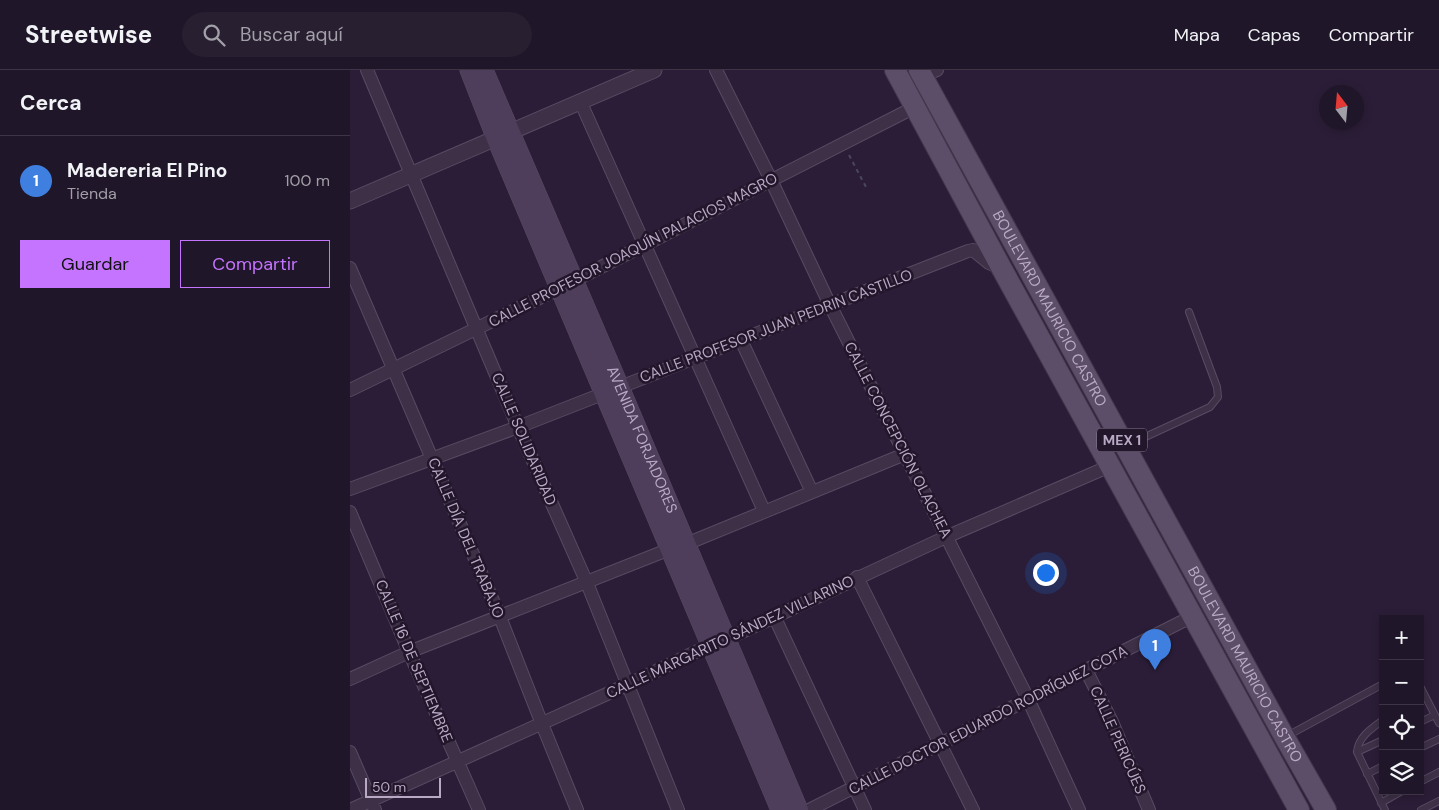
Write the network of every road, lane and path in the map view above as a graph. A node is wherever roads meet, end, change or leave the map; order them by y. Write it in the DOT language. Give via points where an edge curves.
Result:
graph roads {
  1 [pos="366,70"];
  2 [pos="469,70"];
  3 [pos="484,70"];
  4 [pos="654,70"];
  5 [pos="716,70"];
  6 [pos="895,70"];
  7 [pos="926,72"];
  8 [pos="633,74"];
  9 [pos="581,103"];
  10 [pos="915,107"];
  11 [pos="503,136"];
  12 [pos="843,144"];
  13 [pos="410,176"];
  14 [pos="771,180"];
  15 [pos="866,187"];
  16 [pos="350,202"];
  17 [pos="644,244"];
  18 [pos="350,268"];
  19 [pos="1002,269"];
  20 [pos="567,284"];
  21 [pos="830,305"];
  22 [pos="1189,312"];
  23 [pos="477,329"];
  24 [pos="741,340"];
  25 [pos="695,358"];
  26 [pos="393,370"];
  27 [pos="350,390"];
  28 [pos="612,390"];
  29 [pos="518,427"];
  30 [pos="1125,447"];
  31 [pos="905,454"];
  32 [pos="433,459"];
  33 [pos="1110,466"];
  34 [pos="350,488"];
  35 [pos="812,492"];
  36 [pos="764,511"];
  37 [pos="350,512"];
  38 [pos="946,537"];
  39 [pos="678,546"];
  40 [pos="857,578"];
  41 [pos="588,583"];
  42 [pos="774,616"];
  43 [pos="1193,616"];
  44 [pos="500,617"];
  45 [pos="718,642"];
  46 [pos="410,652"];
  47 [pos="1086,670"];
  48 [pos="350,679"];
  49 [pos="628,684"];
  50 [pos="1379,686"];
  51 [pos="1424,695"];
  52 [pos="1028,699"];
  53 [pos="1435,715"];
  54 [pos="1424,720"];
  55 [pos="1379,723"];
  56 [pos="1439,723"];
  57 [pos="542,724"];
  58 [pos="1285,738"];
  59 [pos="1439,739"];
  60 [pos="1379,742"];
  61 [pos="941,744"];
  62 [pos="1424,746"];
  63 [pos="350,752"];
  64 [pos="1357,752"];
  65 [pos="457,761"];
  66 [pos="1379,768"];
  67 [pos="1439,772"];
  68 [pos="1367,774"];
  69 [pos="1424,780"];
  70 [pos="854,787"];
  71 [pos="1395,795"];
  72 [pos="1439,801"];
  73 [pos="1381,803"];
  74 [pos="373,805"];
  75 [pos="350,810"];
  76 [pos="479,810"];
  77 [pos="577,810"];
  78 [pos="678,810"];
  79 [pos="780,810"];
  80 [pos="799,810"];
  81 [pos="809,810"];
  82 [pos="865,810"];
  83 [pos="973,810"];
  84 [pos="1079,810"];
  85 [pos="1149,810"];
  86 [pos="1300,810"];
  87 [pos="1326,810"];
  88 [pos="1385,810"];
  89 [pos="1421,810"];
  1 -- 13 [label="street, CALLE SOLIDARIDAD"];
  2 -- 11 [label="main road, AVENIDA FORJADORES"];
  3 -- 11 [label="main road, AVENIDA FORJADORES"];
  4 -- 8 [label="street"];
  5 -- 14 [label="street, CALLE CONCEPCIÓN OLACHEA"];
  6 -- 10 [label="main road, BOULEVARD MAURICIO CASTRO / MEX 1"];
  7 -- 30 [label="main road, BOULEVARD MAURICIO CASTRO / MEX 1"];
  8 -- 9 [label="street"];
  9 -- 11 [label="street"];
  9 -- 17 [label="street"];
  10 -- 12 [label="street, CALLE PROFESOR JOAQUÍN PALACIOS MAGRO"];
  10 -- 19 [label="main road, BOULEVARD MAURICIO CASTRO / MEX 1"];
  11 -- 13 [label="street"];
  11 -- 20 [label="main road, AVENIDA FORJADORES"];
  12 -- 14 [label="street, CALLE PROFESOR JOAQUÍN PALACIOS MAGRO"];
  12 -- 15 [label="path"];
  13 -- 16 [label="street"];
  13 -- 23 [label="street, CALLE SOLIDARIDAD"];
  14 -- 17 [label="street, CALLE PROFESOR JOAQUÍN PALACIOS MAGRO"];
  14 -- 21 [label="street, CALLE CONCEPCIÓN OLACHEA"];
  17 -- 20 [label="street, CALLE PROFESOR JOAQUÍN PALACIOS MAGRO"];
  17 -- 25 [label="street"];
  18 -- 26 [label="street, CALLE DÍA DEL TRABAJO"];
  19 -- 21 [label="street, CALLE PROFESOR JUAN PEDRIN CASTILLO" via="973,250 968,251"];
  19 -- 33 [label="main road, BOULEVARD MAURICIO CASTRO / MEX 1"];
  20 -- 23 [label="street, CALLE PROFESOR JOAQUÍN PALACIOS MAGRO"];
  20 -- 28 [label="main road, AVENIDA FORJADORES"];
  21 -- 24 [label="street, CALLE PROFESOR JUAN PEDRIN CASTILLO"];
  21 -- 31 [label="street, CALLE CONCEPCIÓN OLACHEA"];
  22 -- 30 [label="lane" via="1218,398 1210,407"];
  23 -- 26 [label="street, CALLE PROFESOR JOAQUÍN PALACIOS MAGRO"];
  23 -- 29 [label="street, CALLE SOLIDARIDAD"];
  24 -- 25 [label="street, CALLE PROFESOR JUAN PEDRIN CASTILLO"];
  24 -- 35 [label="street"];
  25 -- 28 [label="street, CALLE PROFESOR JUAN PEDRIN CASTILLO"];
  25 -- 36 [label="street"];
  26 -- 27 [label="street, CALLE PROFESOR JOAQUÍN PALACIOS MAGRO"];
  26 -- 32 [label="street, CALLE DÍA DEL TRABAJO"];
  28 -- 29 [label="street, CALLE PROFESOR JUAN PEDRIN CASTILLO"];
  28 -- 39 [label="main road, AVENIDA FORJADORES"];
  29 -- 32 [label="street, CALLE PROFESOR JUAN PEDRIN CASTILLO"];
  29 -- 41 [label="street, CALLE SOLIDARIDAD"];
  30 -- 58 [label="main road, BOULEVARD MAURICIO CASTRO / MEX 1"];
  31 -- 35 [label="street"];
  31 -- 38 [label="street, CALLE CONCEPCIÓN OLACHEA"];
  32 -- 34 [label="street, CALLE PROFESOR JUAN PEDRIN CASTILLO"];
  32 -- 44 [label="street, CALLE DÍA DEL TRABAJO"];
  33 -- 38 [label="street, CALLE MARGARITO SÁNDEZ VILLARINO"];
  33 -- 43 [label="main road, BOULEVARD MAURICIO CASTRO / MEX 1"];
  35 -- 36 [label="street"];
  36 -- 39 [label="street"];
  37 -- 46 [label="street, CALLE 16 DE SEPTIEMBRE"];
  38 -- 40 [label="street, CALLE MARGARITO SÁNDEZ VILLARINO"];
  38 -- 52 [label="street, CALLE CONCEPCIÓN OLACHEA"];
  39 -- 41 [label="street"];
  39 -- 45 [label="main road, AVENIDA FORJADORES"];
  40 -- 42 [label="street, CALLE MARGARITO SÁNDEZ VILLARINO"];
  40 -- 61 [label="street"];
  41 -- 44 [label="street"];
  41 -- 49 [label="street, CALLE SOLIDARIDAD"];
  42 -- 45 [label="street, CALLE MARGARITO SÁNDEZ VILLARINO"];
  42 -- 70 [label="street"];
  43 -- 47 [label="street, CALLE DOCTOR EDUARDO RODRÍGUEZ COTA"];
  43 -- 86 [label="main road, BOULEVARD MAURICIO CASTRO / MEX 1"];
  44 -- 46 [label="street"];
  44 -- 57 [label="street, CALLE DÍA DEL TRABAJO"];
  45 -- 49 [label="street, CALLE MARGARITO SÁNDEZ VILLARINO"];
  45 -- 79 [label="main road, AVENIDA FORJADORES"];
  45 -- 80 [label="main road, AVENIDA FORJADORES"];
  46 -- 48 [label="street"];
  46 -- 65 [label="street, CALLE 16 DE SEPTIEMBRE"];
  47 -- 52 [label="street, CALLE DOCTOR EDUARDO RODRÍGUEZ COTA"];
  47 -- 85 [label="street, CALLE PERICÚES"];
  49 -- 57 [label="street, CALLE MARGARITO SÁNDEZ VILLARINO"];
  49 -- 78 [label="street, CALLE SOLIDARIDAD"];
  50 -- 58 [label="lane"];
  51 -- 53 [label="lane"];
  52 -- 61 [label="street, CALLE DOCTOR EDUARDO RODRÍGUEZ COTA"];
  52 -- 84 [label="street, CALLE CONCEPCIÓN OLACHEA"];
  53 -- 54 [label="lane"];
  53 -- 56 [label="lane"];
  55 -- 64 [label="lane" via="1362,737"];
  57 -- 65 [label="street, CALLE MARGARITO SÁNDEZ VILLARINO"];
  57 -- 77 [label="street, CALLE DÍA DEL TRABAJO"];
  58 -- 87 [label="main road, BOULEVARD MAURICIO CASTRO / MEX 1"];
  59 -- 62 [label="lane"];
  60 -- 64 [label="lane"];
  61 -- 70 [label="street, CALLE DOCTOR EDUARDO RODRÍGUEZ COTA"];
  61 -- 83 [label="street"];
  63 -- 74 [label="street"];
  64 -- 68 [label="lane"];
  65 -- 74 [label="street, CALLE MARGARITO SÁNDEZ VILLARINO"];
  65 -- 76 [label="street, CALLE 16 DE SEPTIEMBRE"];
  66 -- 68 [label="lane"];
  67 -- 69 [label="lane"];
  68 -- 73 [label="lane"];
  70 -- 81 [label="street, CALLE DOCTOR EDUARDO RODRÍGUEZ COTA"];
  70 -- 82 [label="street"];
  71 -- 73 [label="lane"];
  72 -- 89 [label="lane"];
  73 -- 88 [label="lane"];
  74 -- 75 [label="street, CALLE MARGARITO SÁNDEZ VILLARINO"];
}
